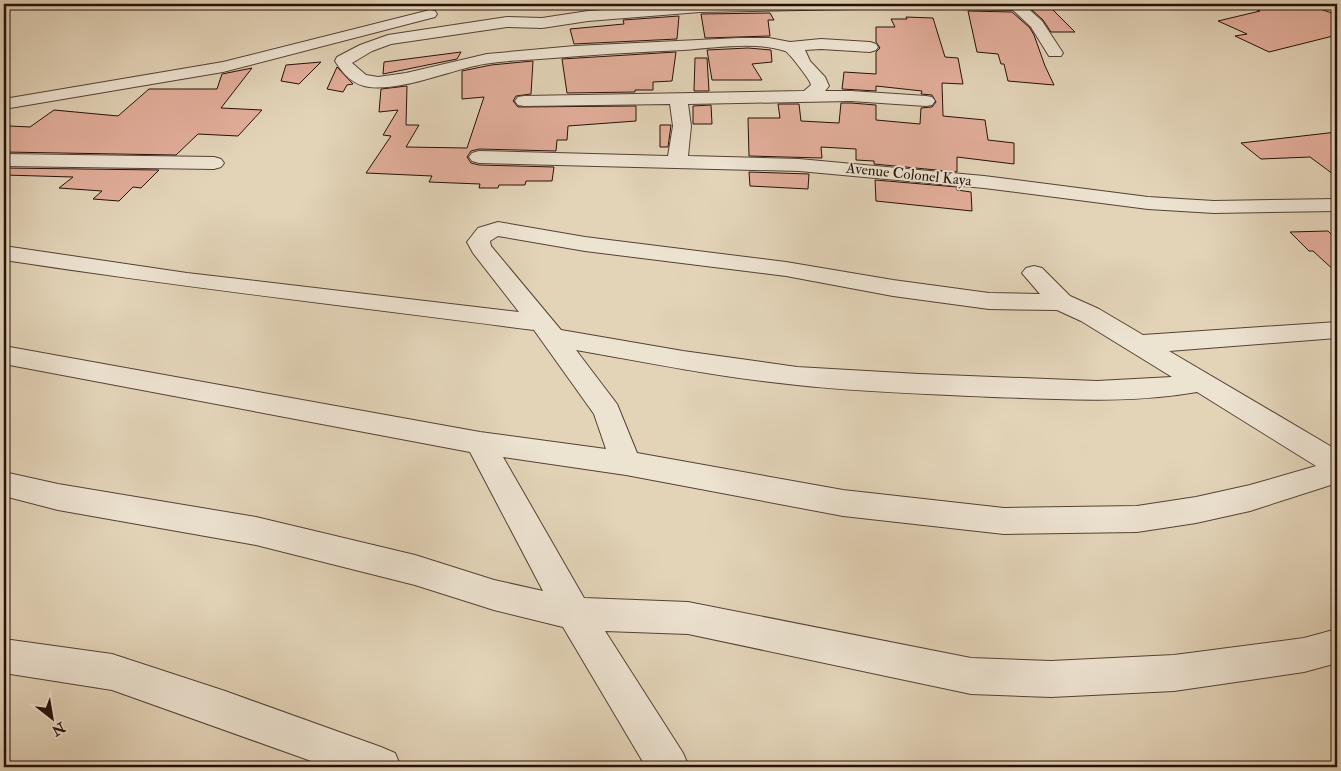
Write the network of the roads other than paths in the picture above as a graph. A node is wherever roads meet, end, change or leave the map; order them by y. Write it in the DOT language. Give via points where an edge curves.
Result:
graph roads {
  1 [pos="430,14"];
  2 [pos="790,46"];
  3 [pos="870,47"];
  4 [pos="1055,53"];
  5 [pos="809,96"];
  6 [pos="678,100"];
  7 [pos="524,101"];
  8 [pos="926,101"];
  9 [pos="4,104"];
  10 [pos="479,157"];
  11 [pos="4,160"];
  12 [pos="677,161"];
  13 [pos="214,164"];
  14 [pos="1337,204"];
  15 [pos="4,253"];
  16 [pos="1034,273"];
  17 [pos="1061,302"];
  18 [pos="547,330"];
  19 [pos="1337,330"];
  20 [pos="1139,344"];
  21 [pos="4,355"];
  22 [pos="1202,382"];
  23 [pos="480,443"];
  24 [pos="626,463"];
  25 [pos="1337,464"];
  26 [pos="1337,470"];
  27 [pos="4,484"];
  28 [pos="574,614"];
  29 [pos="1337,646"];
  30 [pos="4,656"];
  31 [pos="381,767"];
  32 [pos="669,767"];
  1 -- 9 [label="street" via="223,67"];
  2 -- 3 [label="street"];
  2 -- 4 [label="street" via="739,42 571,51 481,60 385,82 367,82 349,71 343,61 388,40 507,22 542,23 588,16 700,8 905,4 1017,6 1037,24"];
  2 -- 5 [label="street" via="797,50 804,65 816,75 820,86"];
  5 -- 6 [label="street"];
  5 -- 8 [label="street"];
  6 -- 7 [label="street"];
  6 -- 12 [label="street" via="682,126"];
  10 -- 12 [label="street, Avenue Colonel Kaya"];
  11 -- 13 [label="street"];
  12 -- 14 [label="street, Avenue Colonel Kaya" via="833,167 1205,207"];
  15 -- 18 [label="street" via="188,280 340,297"];
  16 -- 17 [label="street"];
  17 -- 18 [label="street" via="989,301 892,288 786,268 585,244 498,229 487,232 478,242 481,248"];
  17 -- 20 [label="street"];
  18 -- 22 [label="street" via="683,360 797,376 1097,391 1159,389"];
  18 -- 24 [label="street" via="607,411"];
  19 -- 20 [label="street"];
  20 -- 22 [label="street"];
  21 -- 23 [label="street"];
  22 -- 25 [label="street"];
  23 -- 24 [label="street"];
  23 -- 28 [label="street"];
  24 -- 26 [label="street" via="842,503 1004,521 1137,519 1186,512 1250,498"];
  27 -- 28 [label="street" via="58,497 256,531 415,570 494,596"];
  28 -- 29 [label="street" via="688,618 971,676 1041,679 1174,673 1304,655"];
  28 -- 32 [label="street"];
  30 -- 31 [label="street" via="112,672"];
}
